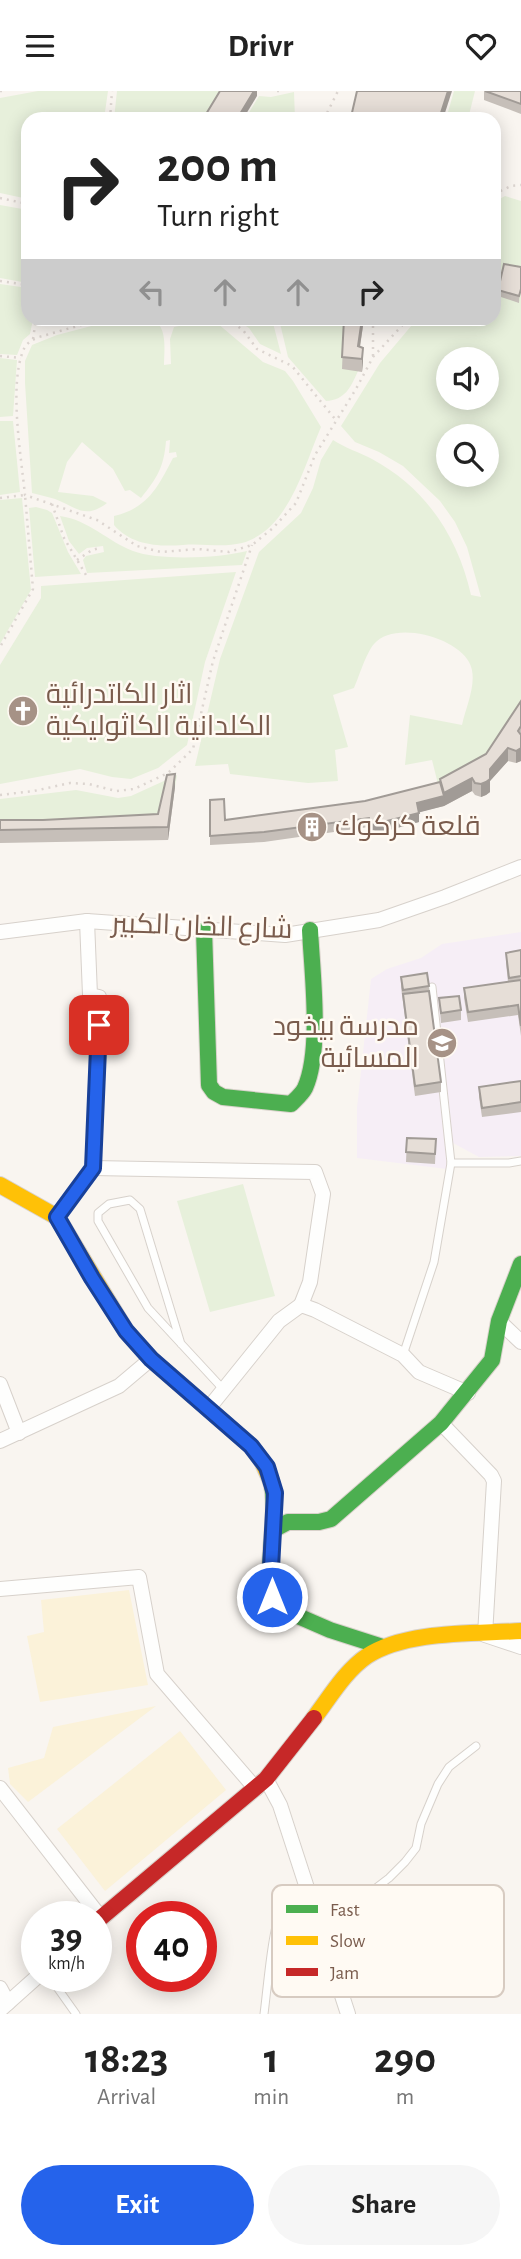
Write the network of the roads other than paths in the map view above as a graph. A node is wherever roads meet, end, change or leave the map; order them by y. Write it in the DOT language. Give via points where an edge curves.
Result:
graph roads {
  1 [pos="521,867"];
  2 [pos="88,922"];
  3 [pos="204,929"];
  4 [pos="310,930"];
  5 [pos="0,932"];
  6 [pos="432,987"];
  7 [pos="521,1161"];
  8 [pos="451,1163"];
  9 [pos="93,1168"];
  10 [pos="0,1185"];
  11 [pos="57,1217"];
  12 [pos="521,1266"];
  13 [pos="301,1305"];
  14 [pos="499,1321"];
  15 [pos="521,1342"];
  16 [pos="181,1344"];
  17 [pos="403,1355"];
  18 [pos="151,1359"];
  19 [pos="0,1384"];
  20 [pos="223,1389"];
  21 [pos="468,1393"];
  22 [pos="208,1409"];
  23 [pos="441,1423"];
  24 [pos="19,1433"];
  25 [pos="0,1441"];
  26 [pos="273,1530"];
  27 [pos="0,1589"];
  28 [pos="521,1631"];
  29 [pos="485,1635"];
  30 [pos="383,1647"];
  31 [pos="521,1647"];
  32 [pos="476,1747"];
  33 [pos="261,1784"];
  34 [pos="0,1788"];
  35 [pos="306,1885"];
  36 [pos="380,1885"];
  37 [pos="84,1901"];
  38 [pos="112,1908"];
  39 [pos="272,1954"];
  40 [pos="0,1988"];
  41 [pos="21,1992"];
  42 [pos="60,1992"];
  43 [pos="343,1997"];
  44 [pos="4,2007"];
  45 [pos="76,2014"];
  46 [pos="264,2014"];
  47 [pos="348,2014"];
  1 -- 4 [label="street, شارع الخان الكبير" via="379,920"];
  2 -- 3 [label="street, شارع الخان الكبير"];
  2 -- 5 [label="street, شارع الخان الكبير"];
  2 -- 9 [label="street" via="90,995 99,997"];
  3 -- 4 [label="street, شارع الخان الكبير" via="285,935"];
  3 -- 4 [label="street" via="209,1085 223,1097 291,1104 306,1086 310,1066"];
  6 -- 8 [label="lane"];
  7 -- 8 [label="lane"];
  8 -- 17 [label="lane" via="434,1262"];
  9 -- 11 [label="street"];
  9 -- 13 [label="street" via="315,1172 323,1194 310,1282"];
  10 -- 11 [label="street"];
  11 -- 18 [label="street" via="106,1301"];
  12 -- 14 [label="street"];
  13 -- 17 [label="street"];
  13 -- 20 [label="street" via="279,1321"];
  14 -- 15 [label="street"];
  14 -- 21 [label="street" via="492,1360"];
  16 -- 16 [label="lane" via="148,1308 98,1221 98,1213 109,1204 130,1200 140,1209"];
  16 -- 20 [label="lane"];
  17 -- 21 [label="street" via="419,1372"];
  18 -- 22 [label="street"];
  18 -- 24 [label="street" via="118,1385"];
  19 -- 24 [label="street"];
  20 -- 22 [label="street"];
  21 -- 23 [label="street"];
  22 -- 26 [label="street" via="251,1446 267,1467 275,1493"];
  23 -- 26 [label="street" via="331,1520 288,1522"];
  23 -- 29 [label="street" via="494,1481"];
  24 -- 25 [label="street"];
  26 -- 30 [label="street" via="270,1587 277,1607"];
  27 -- 33 [label="street" via="139,1577 158,1674"];
  28 -- 29 [label="street"];
  29 -- 30 [label="street" via="457,1633"];
  29 -- 31 [label="street"];
  30 -- 33 [label="street" via="359,1661"];
  32 -- 36 [label="lane" via="449,1767 421,1824 416,1848"];
  33 -- 35 [label="street" via="280,1805"];
  33 -- 38 [label="street"];
  34 -- 37 [label="street"];
  39 -- 46 [label="lane"];
  40 -- 44 [label="street"];
  41 -- 44 [label="street"];
  42 -- 45 [label="lane"];
  43 -- 47 [label="street"];
}
